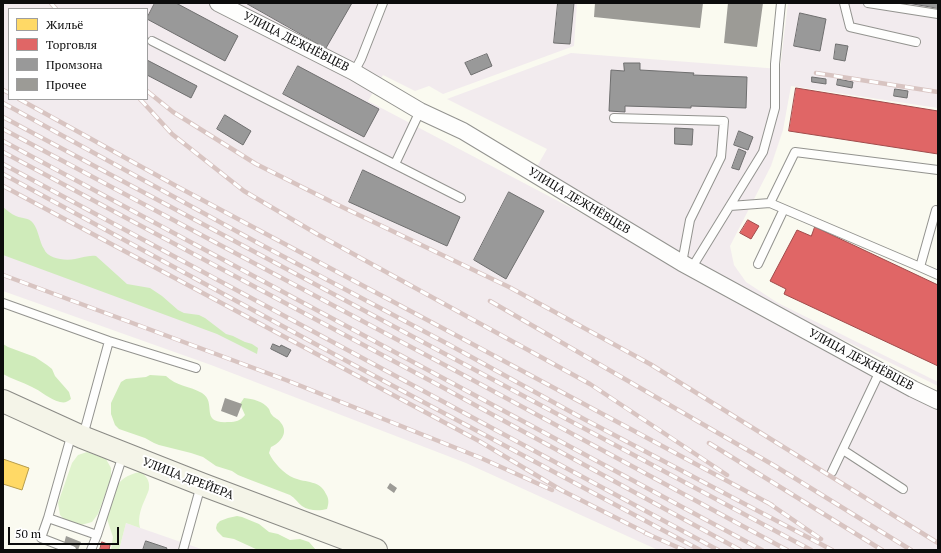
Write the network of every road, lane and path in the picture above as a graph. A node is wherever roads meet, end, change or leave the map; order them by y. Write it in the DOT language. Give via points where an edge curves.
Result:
graph roads {
  1 [pos="218,3"];
  2 [pos="383,3"];
  3 [pos="781,3"];
  4 [pos="844,3"];
  5 [pos="868,3"];
  6 [pos="938,14"];
  7 [pos="152,41"];
  8 [pos="916,42"];
  9 [pos="354,72"];
  10 [pos="420,111"];
  11 [pos="614,118"];
  12 [pos="396,164"];
  13 [pos="938,170"];
  14 [pos="462,198"];
  15 [pos="938,201"];
  16 [pos="770,203"];
  17 [pos="730,206"];
  18 [pos="784,209"];
  19 [pos="937,210"];
  20 [pos="758,264"];
  21 [pos="687,266"];
  22 [pos="920,267"];
  23 [pos="938,276"];
  24 [pos="3,303"];
  25 [pos="109,341"];
  26 [pos="196,368"];
  27 [pos="880,371"];
  28 [pos="3,401"];
  29 [pos="938,401"];
  30 [pos="77,434"];
  31 [pos="843,450"];
  32 [pos="124,453"];
  33 [pos="832,472"];
  34 [pos="201,484"];
  35 [pos="903,489"];
  36 [pos="48,518"];
  37 [pos="97,535"];
  38 [pos="72,550"];
  39 [pos="91,550"];
  40 [pos="183,550"];
  41 [pos="376,550"];
  1 -- 9 [label="street, УЛИЦА ДЕЖНЁВЦЕВ"];
  2 -- 9 [label="lane"];
  3 -- 17 [label="lane" via="775,64 775,108 763,152"];
  4 -- 8 [label="lane" via="850,27"];
  5 -- 6 [label="lane"];
  7 -- 12 [label="lane"];
  9 -- 10 [label="street, УЛИЦА ДЕЖНЁВЦЕВ"];
  10 -- 12 [label="lane"];
  10 -- 21 [label="street, УЛИЦА ДЕЖНЁВЦЕВ" via="462,131"];
  11 -- 21 [label="lane" via="724,121 721,158 690,220"];
  12 -- 14 [label="lane"];
  13 -- 16 [label="lane" via="795,152"];
  15 -- 19 [label="lane"];
  16 -- 17 [label="lane"];
  16 -- 18 [label="lane"];
  17 -- 21 [label="lane"];
  18 -- 20 [label="lane"];
  18 -- 22 [label="lane"];
  19 -- 22 [label="lane"];
  21 -- 27 [label="street, УЛИЦА ДЕЖНЁВЦЕВ"];
  22 -- 23 [label="lane"];
  24 -- 25 [label="lane"];
  25 -- 26 [label="lane"];
  25 -- 30 [label="lane"];
  27 -- 29 [label="street, УЛИЦА ДЕЖНЁВЦЕВ"];
  27 -- 31 [label="lane"];
  28 -- 30 [label="main road, УЛИЦА ДРЕЙЕРА"];
  30 -- 32 [label="main road, УЛИЦА ДРЕЙЕРА"];
  30 -- 36 [label="lane"];
  31 -- 33 [label="lane"];
  31 -- 35 [label="lane"];
  32 -- 34 [label="main road, УЛИЦА ДРЕЙЕРА"];
  32 -- 37 [label="lane"];
  34 -- 40 [label="lane"];
  34 -- 41 [label="main road, УЛИЦА ДРЕЙЕРА"];
  36 -- 37 [label="lane"];
  36 -- 38 [label="lane" via="41,538"];
  37 -- 39 [label="lane"];
}
